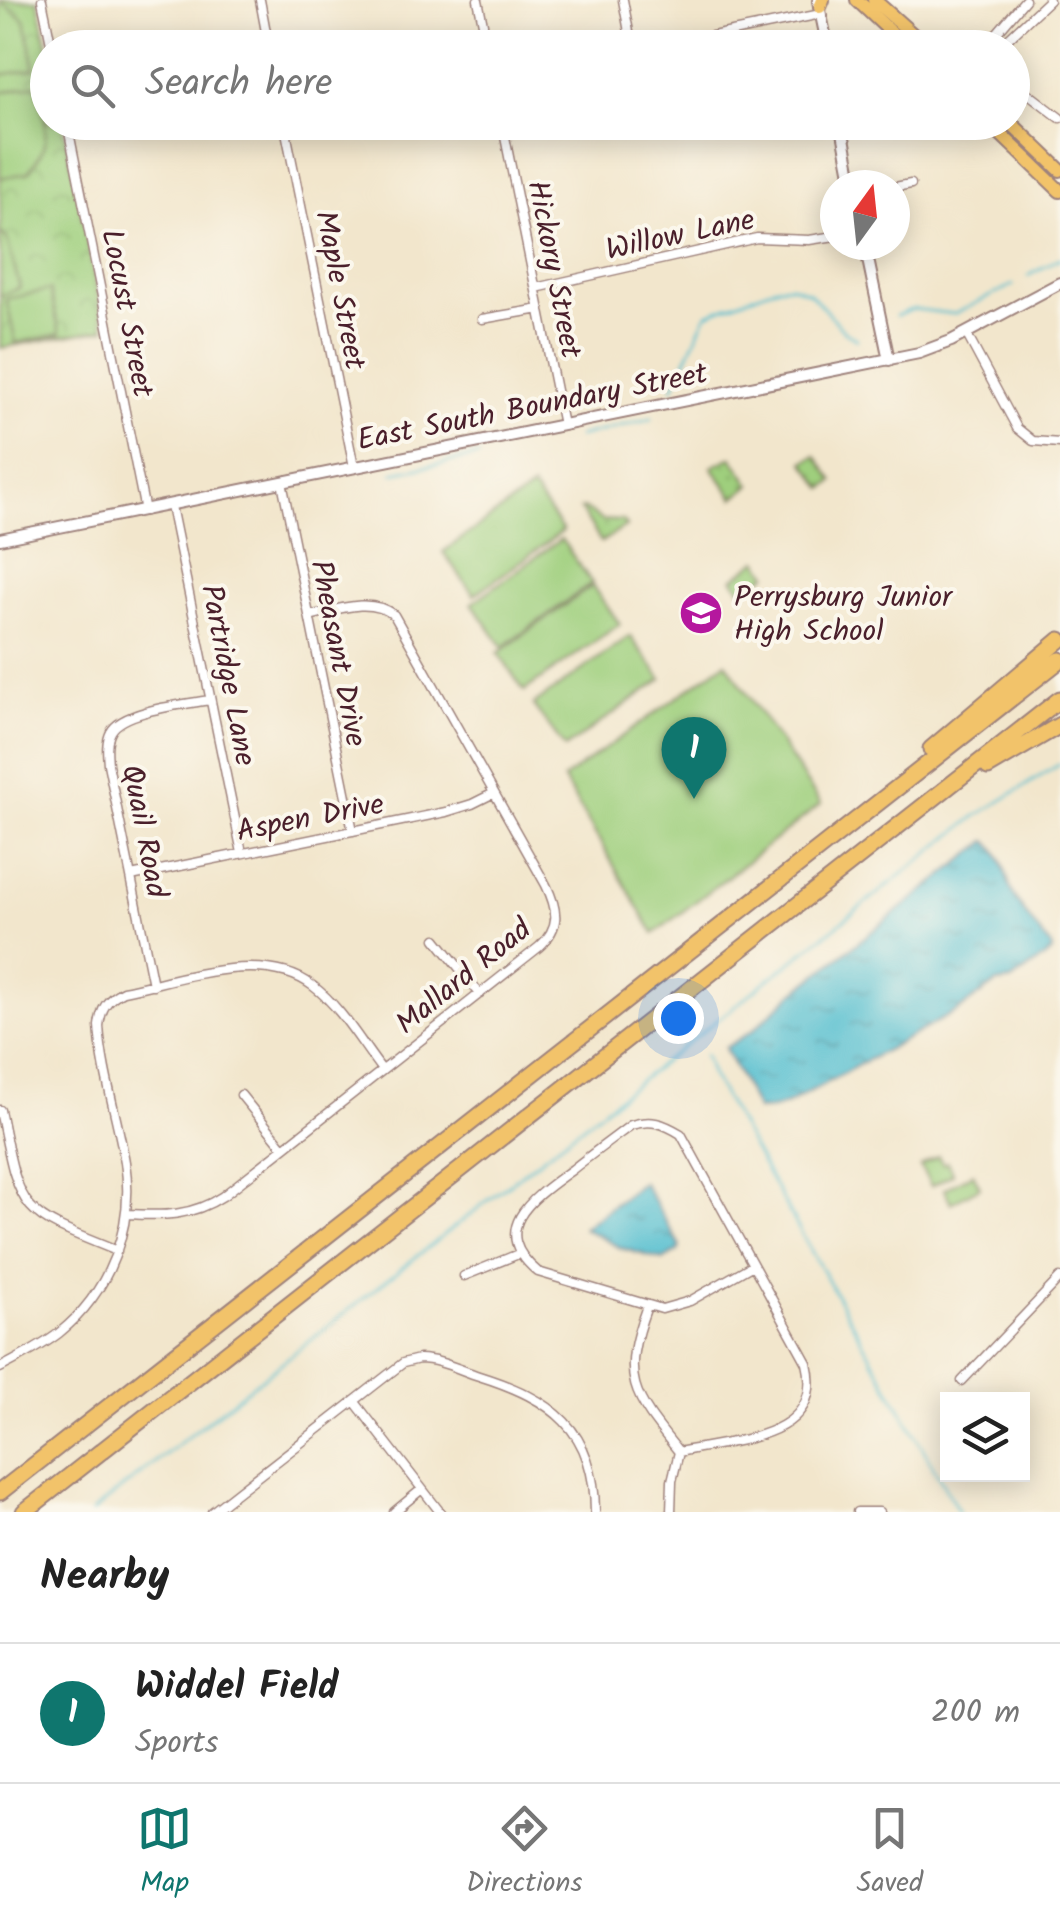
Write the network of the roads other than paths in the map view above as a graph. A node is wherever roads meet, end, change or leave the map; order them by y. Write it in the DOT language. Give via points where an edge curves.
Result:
graph roads {
  1 [pos="42,0"];
  2 [pos="260,0"];
  3 [pos="478,0"];
  4 [pos="623,0"];
  5 [pos="857,0"];
  6 [pos="874,0"];
  7 [pos="1026,0"];
  8 [pos="1049,0"];
  9 [pos="820,5"];
  10 [pos="48,30"];
  11 [pos="266,30"];
  12 [pos="484,30"];
  13 [pos="629,30"];
  14 [pos="731,30"];
  15 [pos="825,30"];
  16 [pos="889,30"];
  17 [pos="908,30"];
  18 [pos="1000,30"];
  19 [pos="1017,30"];
  20 [pos="1030,95"];
  21 [pos="1060,118"];
  22 [pos="70,140"];
  23 [pos="288,140"];
  24 [pos="506,140"];
  25 [pos="844,140"];
  26 [pos="1007,140"];
  27 [pos="1029,140"];
  28 [pos="850,170"];
  29 [pos="1060,170"];
  30 [pos="1060,190"];
  31 [pos="820,238"];
  32 [pos="868,260"];
  33 [pos="1060,282"];
  34 [pos="536,288"];
  35 [pos="540,308"];
  36 [pos="482,319"];
  37 [pos="966,333"];
  38 [pos="888,360"];
  39 [pos="563,425"];
  40 [pos="1060,444"];
  41 [pos="354,467"];
  42 [pos="282,482"];
  43 [pos="172,506"];
  44 [pos="145,511"];
  45 [pos="0,539"];
  46 [pos="309,616"];
  47 [pos="1060,640"];
  48 [pos="1060,660"];
  49 [pos="210,700"];
  50 [pos="1060,700"];
  51 [pos="1060,725"];
  52 [pos="494,793"];
  53 [pos="942,794"];
  54 [pos="353,831"];
  55 [pos="242,854"];
  56 [pos="131,876"];
  57 [pos="780,879"];
  58 [pos="436,939"];
  59 [pos="153,985"];
  60 [pos="480,994"];
  61 [pos="382,1070"];
  62 [pos="241,1095"];
  63 [pos="0,1110"];
  64 [pos="284,1148"];
  65 [pos="126,1214"];
  66 [pos="116,1252"];
  67 [pos="521,1253"];
  68 [pos="752,1265"];
  69 [pos="464,1276"];
  70 [pos="1060,1278"];
  71 [pos="647,1306"];
  72 [pos="0,1368"];
  73 [pos="962,1381"];
  74 [pos="354,1402"];
  75 [pos="679,1452"];
  76 [pos="422,1489"];
  77 [pos="0,1492"];
  78 [pos="24,1512"];
  79 [pos="212,1512"];
  80 [pos="394,1512"];
  81 [pos="440,1512"];
  82 [pos="595,1512"];
  83 [pos="671,1512"];
  84 [pos="857,1512"];
  85 [pos="879,1512"];
  1 -- 10 [label="street"];
  2 -- 11 [label="street"];
  3 -- 12 [label="street"];
  4 -- 13 [label="street"];
  5 -- 16 [label="main road"];
  6 -- 17 [label="main road"];
  7 -- 18 [label="street"];
  8 -- 19 [label="street"];
  9 -- 14 [label="street"];
  9 -- 15 [label="street"];
  20 -- 21 [label="street"];
  22 -- 44 [label="street, Locust Street"];
  23 -- 41 [label="street, Maple Street"];
  24 -- 34 [label="street, Hickory Street"];
  25 -- 28 [label="street"];
  26 -- 30 [label="main road"];
  27 -- 29 [label="main road"];
  31 -- 34 [label="street, Willow Lane" via="757,238"];
  32 -- 38 [label="street"];
  33 -- 37 [label="street, East South Boundary Street"];
  34 -- 35 [label="street, Hickory Street"];
  35 -- 36 [label="street"];
  35 -- 39 [label="street, Hickory Street"];
  37 -- 38 [label="street, East South Boundary Street"];
  37 -- 40 [label="street" via="1017,428 1034,441"];
  38 -- 39 [label="street, East South Boundary Street"];
  39 -- 41 [label="street, East South Boundary Street"];
  41 -- 42 [label="street, East South Boundary Street"];
  42 -- 43 [label="street, East South Boundary Street"];
  42 -- 46 [label="street, Pheasant Drive"];
  43 -- 44 [label="street, East South Boundary Street"];
  43 -- 49 [label="street, Partridge Lane"];
  44 -- 45 [label="street, East South Boundary Street"];
  46 -- 52 [label="street, Mallard Road" via="372,604 394,615"];
  46 -- 54 [label="street, Pheasant Drive"];
  47 -- 57 [label="highway"];
  48 -- 57 [label="highway"];
  49 -- 55 [label="street, Partridge Lane"];
  49 -- 56 [label="street, Quail Road" via="130,716 111,732 108,764"];
  50 -- 53 [label="highway"];
  51 -- 53 [label="highway"];
  52 -- 54 [label="street, Aspen Drive" via="462,808"];
  52 -- 60 [label="street, Mallard Road" via="546,885 557,920 547,940"];
  53 -- 78 [label="highway"];
  54 -- 55 [label="street, Aspen Drive"];
  55 -- 56 [label="street, Aspen Drive"];
  56 -- 59 [label="street, Quail Road"];
  57 -- 77 [label="highway"];
  58 -- 60 [label="street"];
  59 -- 61 [label="street" via="244,967 292,974 323,994"];
  59 -- 65 [label="street" via="112,997 99,1026 125,1164"];
  60 -- 61 [label="street, Mallard Road"];
  61 -- 64 [label="street, Mallard Road"];
  62 -- 64 [label="street"];
  63 -- 66 [label="street" via="14,1176 29,1207 53,1227"];
  64 -- 65 [label="street, Mallard Road" via="200,1210"];
  65 -- 66 [label="street"];
  66 -- 72 [label="street" via="74,1320"];
  67 -- 68 [label="street" via="518,1224 527,1203 645,1121 681,1134"];
  67 -- 69 [label="street"];
  67 -- 71 [label="street" via="538,1272"];
  68 -- 71 [label="street" via="677,1307"];
  68 -- 75 [label="street" via="807,1363 811,1380 802,1412 780,1429"];
  70 -- 73 [label="street"];
  71 -- 75 [label="street" via="632,1352 635,1387"];
  74 -- 76 [label="street"];
  74 -- 79 [label="street"];
  74 -- 82 [label="street" via="419,1359 514,1387 556,1413 580,1443 594,1480"];
  75 -- 83 [label="street"];
  76 -- 80 [label="street"];
  76 -- 81 [label="street"];
  84 -- 85 [label="street"];
}
